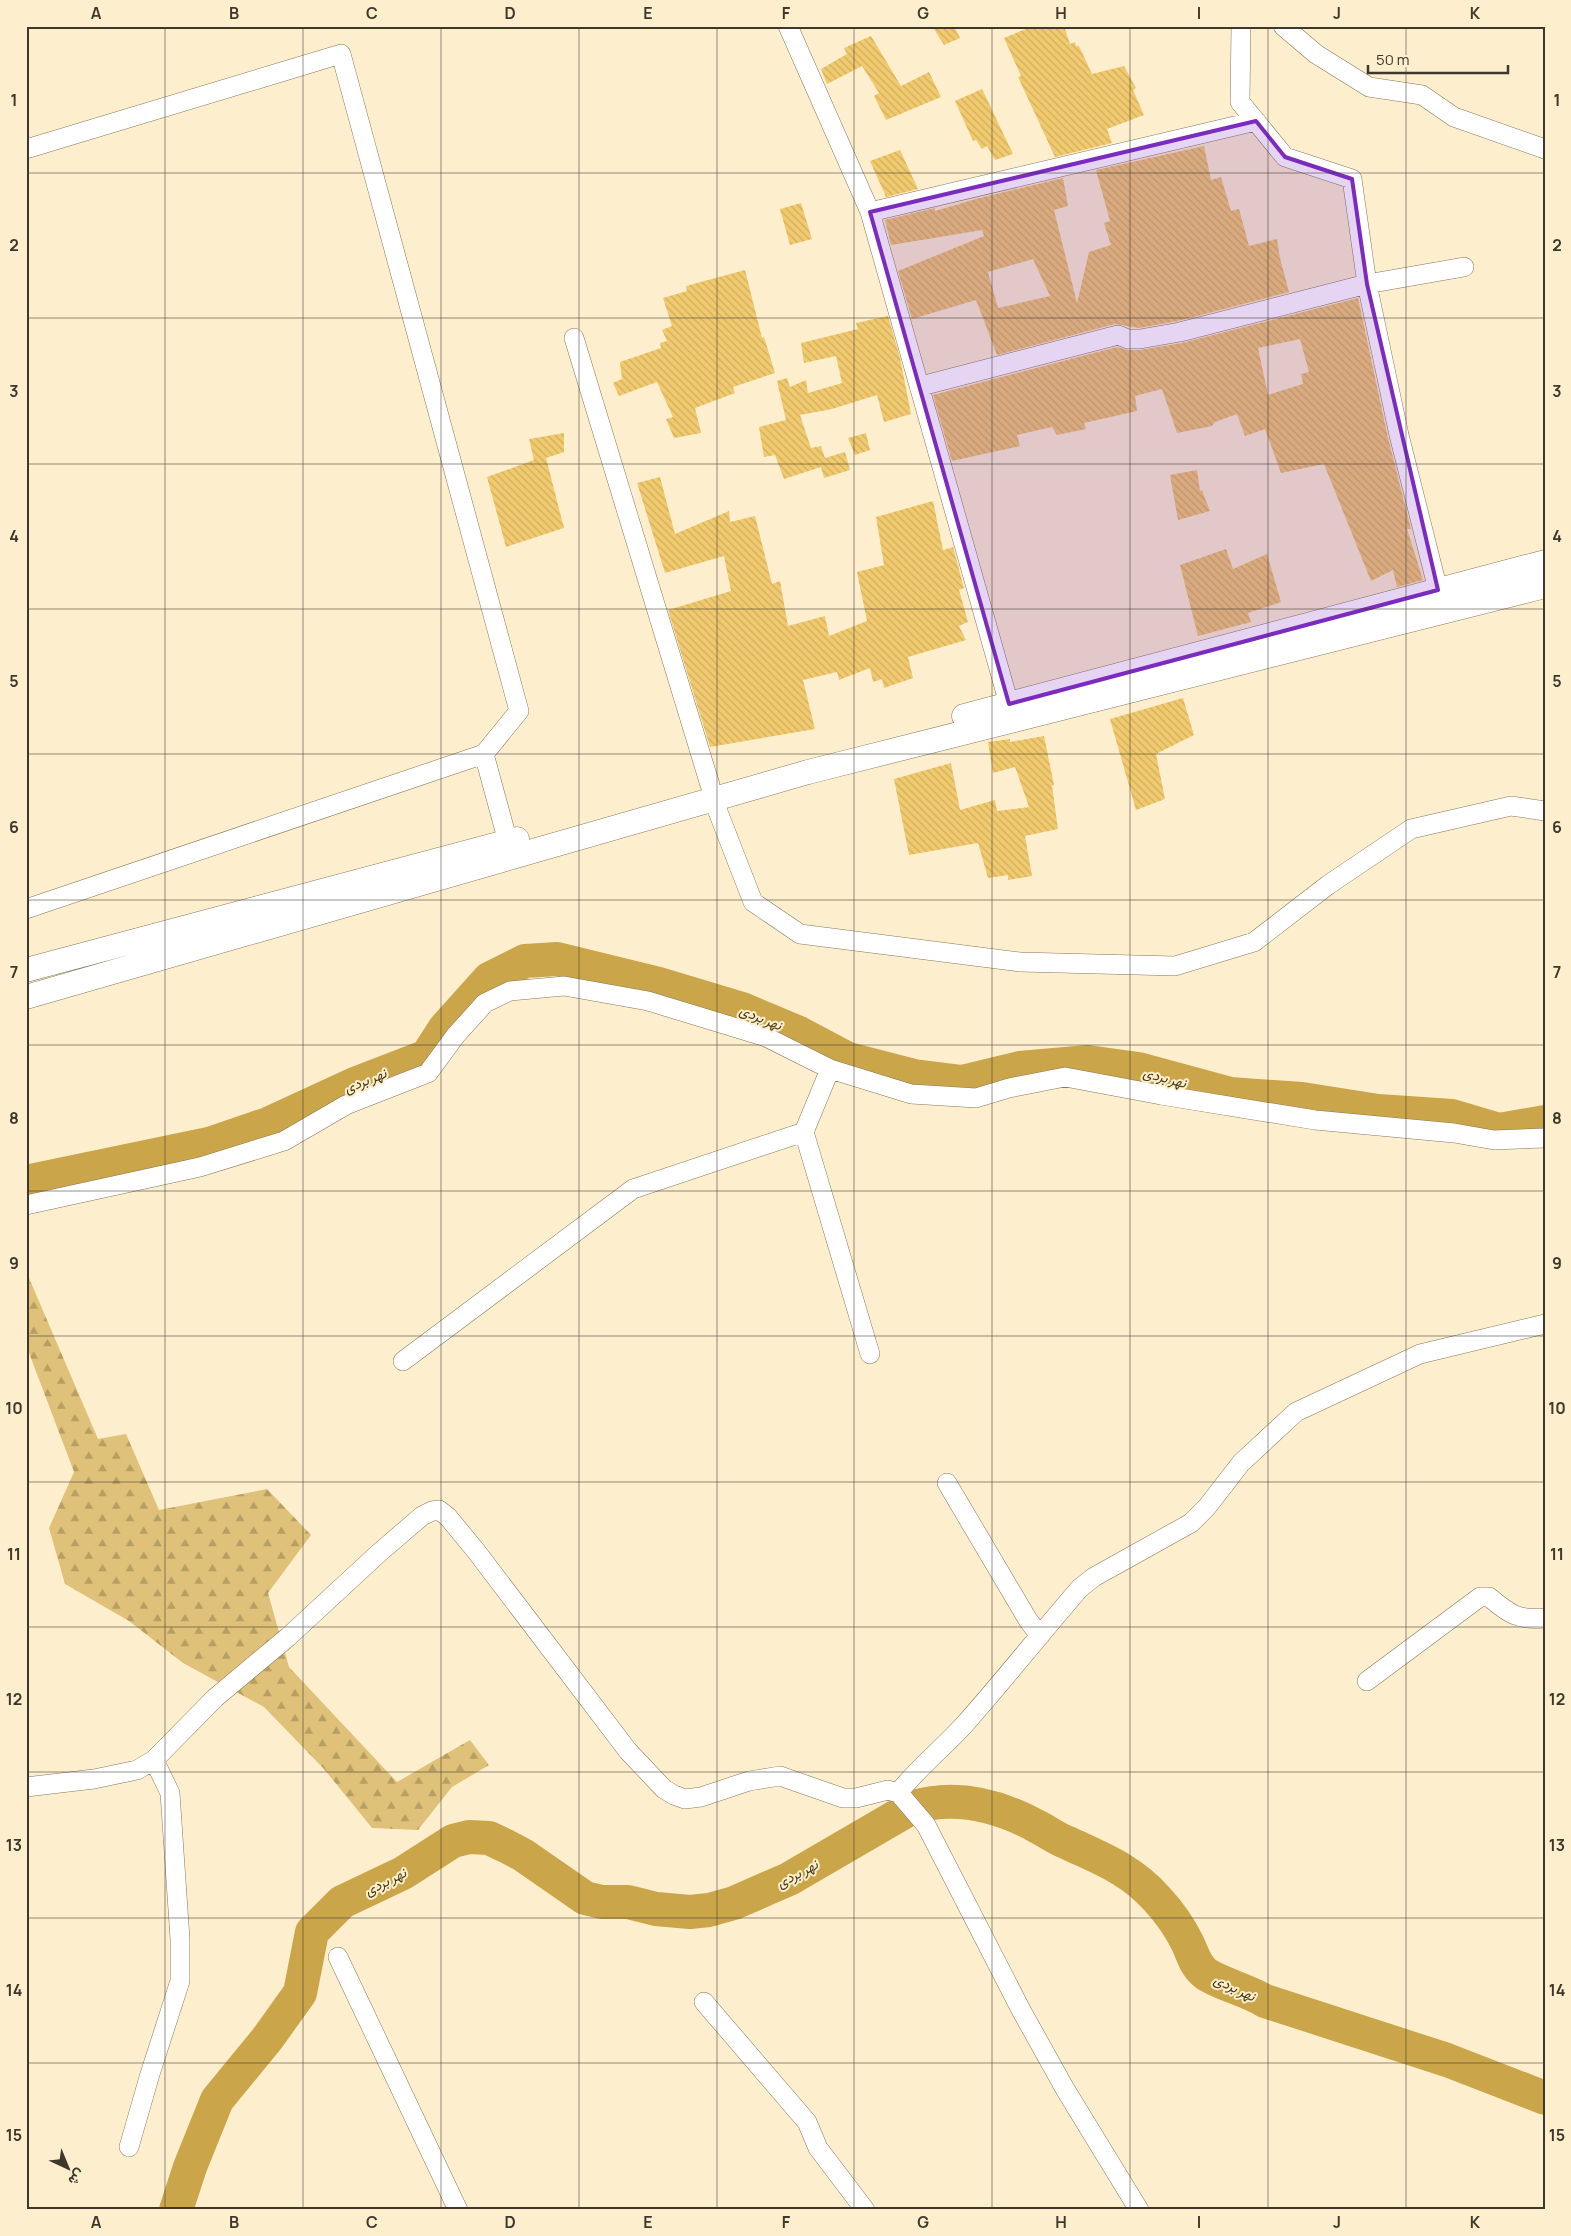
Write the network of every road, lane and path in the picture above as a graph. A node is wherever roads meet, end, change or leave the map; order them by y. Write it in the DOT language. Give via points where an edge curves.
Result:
graph roads {
  1 [pos="788,26"];
  2 [pos="1241,26"];
  3 [pos="1283,26"];
  4 [pos="1256,121"];
  5 [pos="26,149"];
  6 [pos="1545,149"];
  7 [pos="870,212"];
  8 [pos="1464,267"];
  9 [pos="1367,284"];
  10 [pos="574,338"];
  11 [pos="921,386"];
  12 [pos="1545,562"];
  13 [pos="1545,586"];
  14 [pos="1438,590"];
  15 [pos="1010,704"];
  16 [pos="484,754"];
  17 [pos="712,792"];
  18 [pos="1545,811"];
  19 [pos="508,842"];
  20 [pos="26,909"];
  21 [pos="26,970"];
  22 [pos="26,997"];
  23 [pos="830,1070"];
  24 [pos="804,1132"];
  25 [pos="1545,1138"];
  26 [pos="26,1205"];
  27 [pos="1545,1324"];
  28 [pos="870,1354"];
  29 [pos="403,1362"];
  30 [pos="947,1483"];
  31 [pos="1545,1618"];
  32 [pos="1040,1636"];
  33 [pos="1367,1681"];
  34 [pos="154,1760"];
  35 [pos="26,1787"];
  36 [pos="901,1796"];
  37 [pos="338,1957"];
  38 [pos="704,2002"];
  39 [pos="130,2147"];
  40 [pos="458,2210"];
  41 [pos="865,2210"];
  42 [pos="1139,2210"];
  1 -- 7 [label="street"];
  2 -- 4 [label="street" via="1240,102"];
  3 -- 6 [label="street" via="1316,54 1369,87 1422,95 1454,117"];
  4 -- 7 [label="street"];
  4 -- 9 [label="street" via="1285,157 1352,179"];
  5 -- 16 [label="street" via="341,54 519,711"];
  7 -- 11 [label="street"];
  8 -- 9 [label="street"];
  9 -- 11 [label="street" via="1180,332 1140,339 1118,335"];
  9 -- 14 [label="street" via="1399,434"];
  10 -- 17 [label="street"];
  11 -- 15 [label="street"];
  12 -- 14 [label="main road"];
  13 -- 17 [label="main road" via="818,770"];
  14 -- 15 [label="main road"];
  15 -- 17 [label="main road"];
  16 -- 19 [label="street"];
  16 -- 20 [label="street"];
  17 -- 18 [label="street" via="753,902 800,934 1020,962 1175,966 1254,942 1328,884 1411,830 1511,806"];
  17 -- 19 [label="main road"];
  17 -- 22 [label="main road"];
  19 -- 21 [label="main road"];
  23 -- 24 [label="street"];
  23 -- 25 [label="street" via="911,1094 976,1098 1065,1077 1315,1120 1454,1133 1494,1140"];
  23 -- 26 [label="street" via="766,1037 648,1000 564,986 510,991 485,1003 428,1073 346,1104 284,1140 200,1167"];
  24 -- 28 [label="street"];
  24 -- 29 [label="street" via="633,1189"];
  27 -- 32 [label="street" via="1420,1354 1296,1412 1241,1462 1207,1507 1191,1522 1094,1577 1080,1588"];
  30 -- 32 [label="street"];
  31 -- 33 [label="street" via="1526,1620 1508,1613 1489,1597 1480,1597"];
  32 -- 36 [label="street" via="985,1701 910,1778"];
  34 -- 35 [label="street" via="137,1770"];
  34 -- 36 [label="street" via="215,1698 288,1637 380,1552 422,1516 439,1510 476,1551 628,1751 664,1789 685,1799 702,1798 749,1781 780,1776 843,1798 888,1790"];
  34 -- 39 [label="street" via="170,1793 180,1981"];
  36 -- 42 [label="street" via="926,1825 1021,2010"];
  37 -- 40 [label="street"];
  38 -- 41 [label="street" via="807,2122 818,2148"];
}
